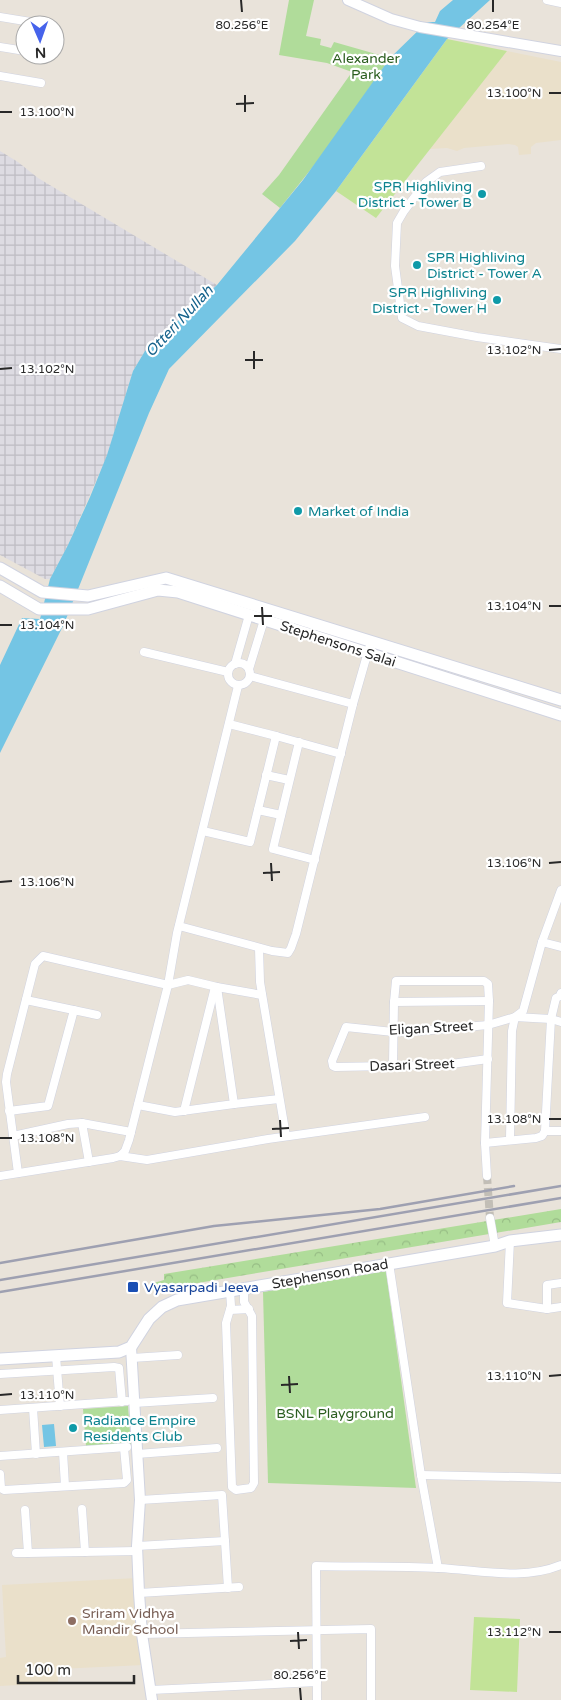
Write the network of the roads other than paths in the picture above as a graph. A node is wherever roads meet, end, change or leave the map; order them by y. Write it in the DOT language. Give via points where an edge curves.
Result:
graph roads {
  1 [pos="547,0"];
  2 [pos="352,1"];
  3 [pos="561,3"];
  4 [pos="0,17"];
  5 [pos="15,19"];
  6 [pos="0,47"];
  7 [pos="15,49"];
  8 [pos="561,52"];
  9 [pos="0,76"];
  10 [pos="41,83"];
  11 [pos="482,166"];
  12 [pos="561,349"];
  13 [pos="0,568"];
  14 [pos="0,586"];
  15 [pos="249,615"];
  16 [pos="264,620"];
  17 [pos="372,642"];
  18 [pos="144,652"];
  19 [pos="367,653"];
  20 [pos="235,664"];
  21 [pos="228,672"];
  22 [pos="250,672"];
  23 [pos="238,686"];
  24 [pos="561,700"];
  25 [pos="353,704"];
  26 [pos="561,715"];
  27 [pos="229,724"];
  28 [pos="276,736"];
  29 [pos="299,742"];
  30 [pos="341,754"];
  31 [pos="266,775"];
  32 [pos="289,780"];
  33 [pos="258,810"];
  34 [pos="280,815"];
  35 [pos="203,831"];
  36 [pos="314,860"];
  37 [pos="561,890"];
  38 [pos="558,909"];
  39 [pos="179,926"];
  40 [pos="542,942"];
  41 [pos="561,947"];
  42 [pos="259,948"];
  43 [pos="168,985"];
  44 [pos="216,987"];
  45 [pos="262,995"];
  46 [pos="561,995"];
  47 [pos="26,1000"];
  48 [pos="489,1001"];
  49 [pos="394,1002"];
  50 [pos="74,1010"];
  51 [pos="97,1015"];
  52 [pos="515,1017"];
  53 [pos="551,1019"];
  54 [pos="561,1022"];
  55 [pos="488,1025"];
  56 [pos="393,1032"];
  57 [pos="488,1059"];
  58 [pos="393,1065"];
  59 [pos="335,1067"];
  60 [pos="279,1099"];
  61 [pos="234,1104"];
  62 [pos="138,1105"];
  63 [pos="9,1110"];
  64 [pos="184,1111"];
  65 [pos="425,1117"];
  66 [pos="82,1123"];
  67 [pos="545,1131"];
  68 [pos="561,1131"];
  69 [pos="131,1132"];
  70 [pos="13,1136"];
  71 [pos="286,1136"];
  72 [pos="510,1139"];
  73 [pos="485,1142"];
  74 [pos="120,1156"];
  75 [pos="89,1162"];
  76 [pos="18,1173"];
  77 [pos="0,1176"];
  78 [pos="487,1176"];
  79 [pos="490,1218"];
  80 [pos="561,1235"];
  81 [pos="510,1241"];
  82 [pos="495,1246"];
  83 [pos="390,1263"];
  84 [pos="561,1284"];
  85 [pos="244,1294"];
  86 [pos="230,1295"];
  87 [pos="561,1307"];
  88 [pos="547,1308"];
  89 [pos="249,1309"];
  90 [pos="230,1310"];
  91 [pos="131,1352"];
  92 [pos="178,1355"];
  93 [pos="56,1356"];
  94 [pos="0,1359"];
  95 [pos="57,1370"];
  96 [pos="0,1374"];
  97 [pos="213,1398"];
  98 [pos="122,1402"];
  99 [pos="134,1402"];
  100 [pos="60,1406"];
  101 [pos="33,1408"];
  102 [pos="0,1410"];
  103 [pos="124,1448"];
  104 [pos="217,1448"];
  105 [pos="137,1450"];
  106 [pos="62,1452"];
  107 [pos="36,1454"];
  108 [pos="0,1456"];
  109 [pos="0,1474"];
  110 [pos="421,1475"];
  111 [pos="561,1478"];
  112 [pos="65,1486"];
  113 [pos="140,1500"];
  114 [pos="82,1509"];
  115 [pos="26,1510"];
  116 [pos="225,1541"];
  117 [pos="137,1548"];
  118 [pos="84,1552"];
  119 [pos="16,1553"];
  120 [pos="28,1553"];
  121 [pos="561,1566"];
  122 [pos="438,1568"];
  123 [pos="239,1587"];
  124 [pos="228,1588"];
  125 [pos="139,1593"];
  126 [pos="317,1630"];
  127 [pos="142,1634"];
  128 [pos="317,1682"];
  129 [pos="152,1695"];
  130 [pos="317,1700"];
  131 [pos="371,1700"];
  1 -- 3 [label="street"];
  2 -- 8 [label="street" via="391,19 420,27"];
  4 -- 5 [label="street"];
  6 -- 7 [label="street"];
  9 -- 10 [label="street"];
  11 -- 12 [label="street" via="440,172 426,182 400,217 395,266 402,318 418,326 476,338"];
  13 -- 17 [label="main road, Stephensons Salai" via="42,592 88,596 166,578"];
  14 -- 15 [label="main road, Stephensons Salai" via="39,609 88,609 158,590 178,592"];
  15 -- 16 [label="main road, Stephensons Salai"];
  15 -- 20 [label="street"];
  16 -- 19 [label="main road, Stephensons Salai"];
  16 -- 22 [label="street"];
  17 -- 19 [label="street"];
  17 -- 24 [label="main road, Stephensons Salai"];
  18 -- 21 [label="street"];
  19 -- 25 [label="street"];
  19 -- 26 [label="main road, Stephensons Salai"];
  20 -- 21 [label="street"];
  20 -- 22 [label="street" via="245,665"];
  21 -- 23 [label="street" via="230,681"];
  22 -- 23 [label="street" via="246,683"];
  22 -- 25 [label="street"];
  23 -- 27 [label="street"];
  25 -- 30 [label="street"];
  27 -- 28 [label="street"];
  27 -- 35 [label="street"];
  28 -- 29 [label="street"];
  28 -- 31 [label="street"];
  29 -- 30 [label="street"];
  29 -- 32 [label="street"];
  30 -- 36 [label="street"];
  31 -- 32 [label="street"];
  31 -- 33 [label="street"];
  32 -- 34 [label="street"];
  33 -- 34 [label="street"];
  33 -- 35 [label="street" via="250,842"];
  34 -- 36 [label="street" via="273,849"];
  35 -- 39 [label="street"];
  36 -- 42 [label="street" via="288,953"];
  37 -- 38 [label="street"];
  38 -- 40 [label="street"];
  39 -- 42 [label="street"];
  39 -- 43 [label="street"];
  40 -- 41 [label="street"];
  40 -- 52 [label="street" via="523,1011"];
  42 -- 45 [label="street"];
  43 -- 44 [label="street" via="188,980"];
  43 -- 47 [label="street" via="43,956 36,964"];
  43 -- 62 [label="street"];
  44 -- 45 [label="street"];
  44 -- 61 [label="street"];
  44 -- 64 [label="street"];
  45 -- 60 [label="street"];
  46 -- 53 [label="street" via="556,998"];
  47 -- 50 [label="street"];
  47 -- 63 [label="street" via="7,1074"];
  48 -- 49 [label="street"];
  48 -- 49 [label="street" via="489,986 484,981 396,981"];
  48 -- 55 [label="street"];
  49 -- 56 [label="street"];
  50 -- 51 [label="street"];
  50 -- 63 [label="street" via="48,1106"];
  52 -- 53 [label="street, Eligan Street"];
  52 -- 55 [label="street, Eligan Street"];
  52 -- 72 [label="street"];
  53 -- 54 [label="street, Eligan Street"];
  53 -- 67 [label="street"];
  55 -- 56 [label="street, Eligan Street"];
  55 -- 57 [label="street"];
  56 -- 58 [label="street"];
  56 -- 59 [label="street, Eligan Street" via="346,1027 332,1061"];
  57 -- 58 [label="street, Dasari Street" via="444,1065"];
  57 -- 73 [label="street"];
  58 -- 59 [label="street, Dasari Street"];
  60 -- 61 [label="street"];
  60 -- 71 [label="street"];
  61 -- 64 [label="street"];
  62 -- 64 [label="street"];
  62 -- 69 [label="street"];
  63 -- 70 [label="street"];
  65 -- 71 [label="street"];
  66 -- 69 [label="street"];
  66 -- 70 [label="street"];
  66 -- 75 [label="street"];
  67 -- 68 [label="street"];
  67 -- 72 [label="street" via="536,1138"];
  69 -- 74 [label="street"];
  70 -- 76 [label="street"];
  71 -- 74 [label="street" via="147,1160"];
  72 -- 73 [label="street"];
  73 -- 78 [label="street"];
  74 -- 75 [label="street"];
  75 -- 76 [label="street"];
  76 -- 77 [label="street"];
  79 -- 82 [label="street"];
  80 -- 81 [label="main road, Stephenson Road"];
  81 -- 82 [label="main road, Stephenson Road"];
  81 -- 88 [label="street" via="507,1303"];
  82 -- 83 [label="main road, Stephenson Road"];
  83 -- 85 [label="main road, Stephenson Road"];
  83 -- 110 [label="street"];
  84 -- 88 [label="street" via="547,1285"];
  85 -- 86 [label="main road, Stephenson Road"];
  85 -- 89 [label="street"];
  86 -- 90 [label="street"];
  86 -- 91 [label="main road, Stephenson Road" via="177,1300 162,1307 148,1320"];
  87 -- 88 [label="street"];
  89 -- 90 [label="street"];
  89 -- 90 [label="street" via="252,1318 254,1483 251,1488 236,1490 232,1487 226,1323"];
  91 -- 92 [label="street"];
  91 -- 93 [label="main road"];
  91 -- 99 [label="street"];
  93 -- 94 [label="main road"];
  93 -- 95 [label="street"];
  95 -- 96 [label="street"];
  95 -- 98 [label="street" via="119,1368"];
  95 -- 100 [label="street"];
  97 -- 99 [label="street"];
  98 -- 99 [label="street"];
  98 -- 100 [label="street"];
  99 -- 105 [label="street"];
  100 -- 101 [label="street"];
  101 -- 102 [label="street"];
  101 -- 107 [label="street"];
  103 -- 105 [label="street"];
  103 -- 106 [label="street"];
  103 -- 112 [label="street" via="126,1482"];
  104 -- 105 [label="street"];
  105 -- 113 [label="street"];
  106 -- 107 [label="street"];
  106 -- 112 [label="street"];
  107 -- 108 [label="street"];
  109 -- 112 [label="street" via="4,1490"];
  110 -- 111 [label="street"];
  110 -- 122 [label="street"];
  113 -- 116 [label="street" via="222,1494"];
  113 -- 117 [label="street"];
  114 -- 118 [label="street"];
  115 -- 120 [label="street"];
  116 -- 117 [label="street"];
  116 -- 124 [label="street"];
  117 -- 118 [label="street"];
  117 -- 125 [label="street"];
  118 -- 120 [label="street"];
  119 -- 120 [label="street"];
  121 -- 122 [label="street" via="526,1574"];
  122 -- 126 [label="street" via="316,1566"];
  123 -- 124 [label="street"];
  124 -- 125 [label="street"];
  125 -- 127 [label="street"];
  126 -- 127 [label="street"];
  126 -- 128 [label="street"];
  126 -- 131 [label="street" via="370,1629"];
  127 -- 129 [label="street"];
  128 -- 129 [label="street"];
  128 -- 130 [label="street"];
}
